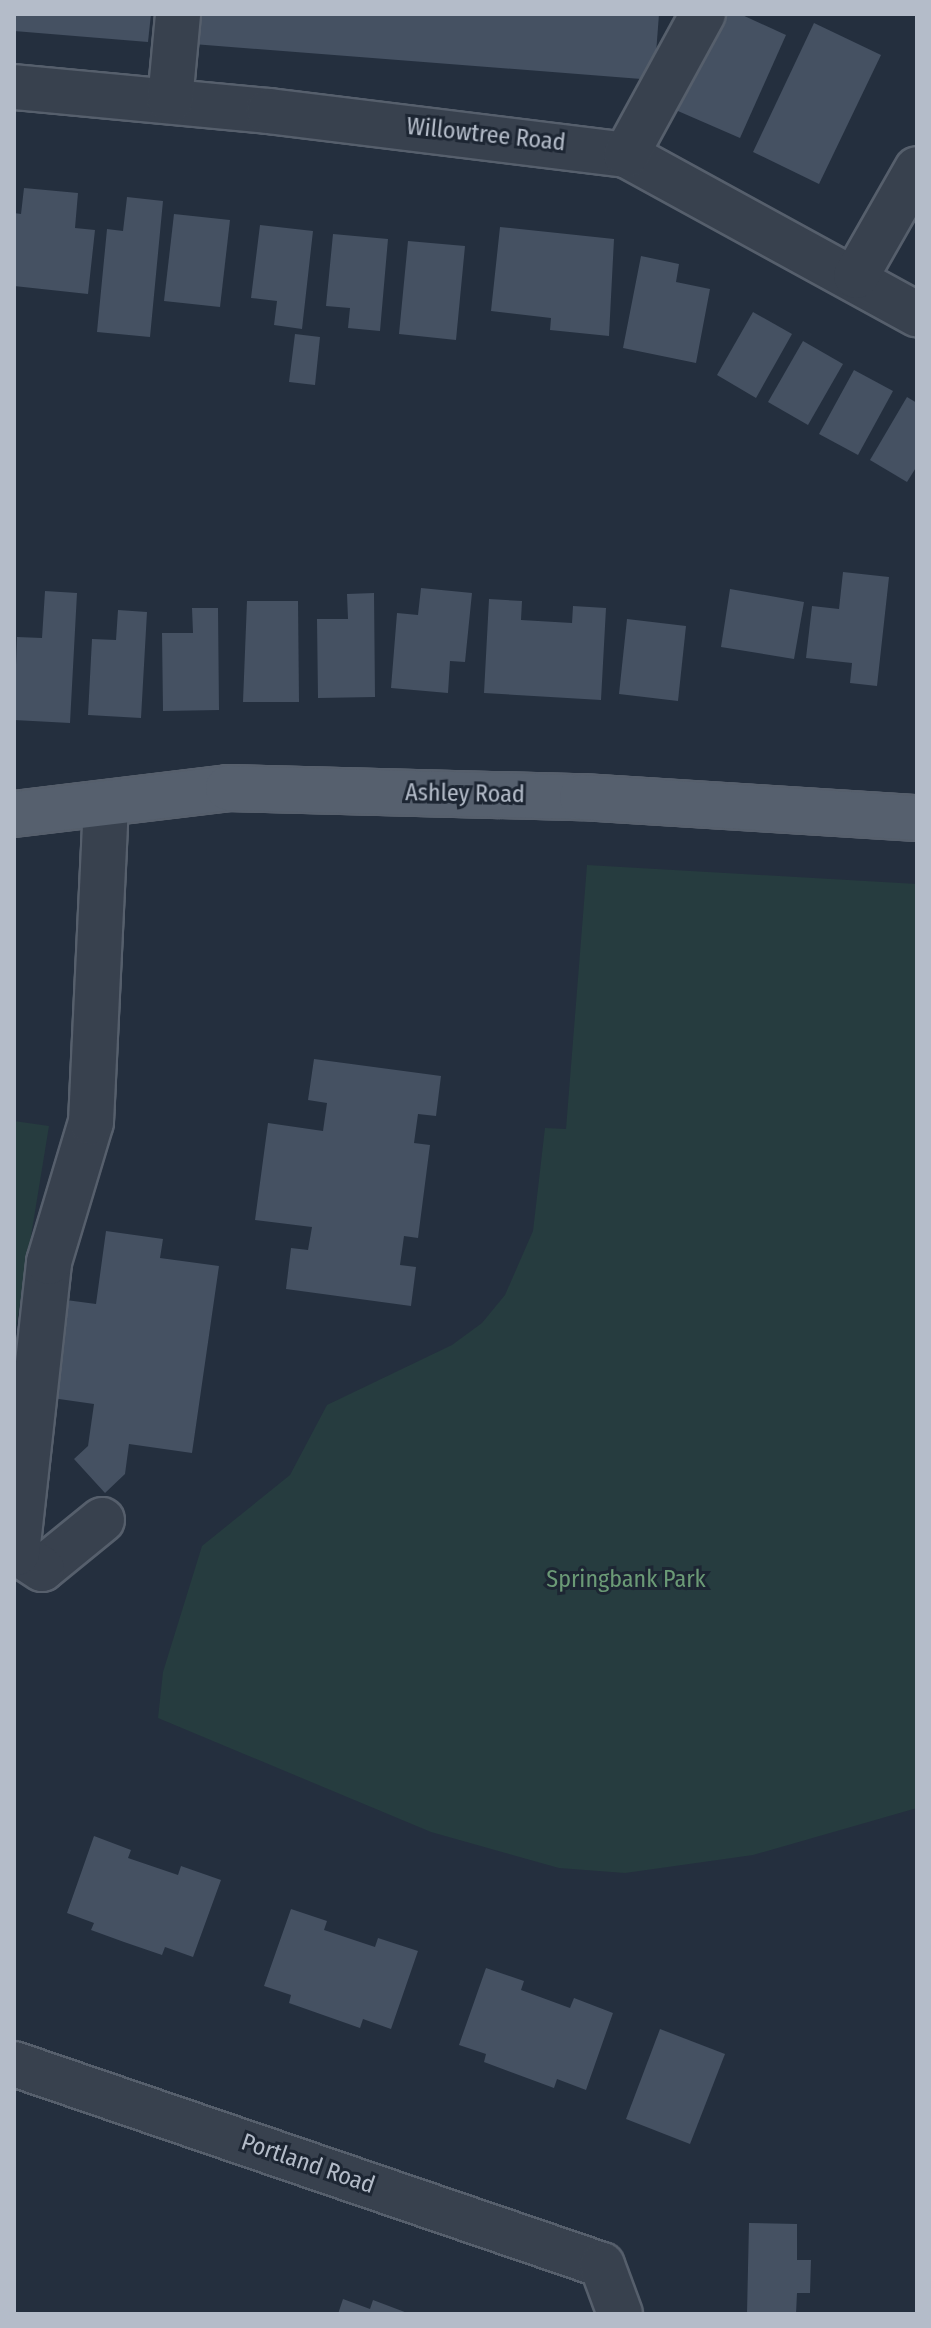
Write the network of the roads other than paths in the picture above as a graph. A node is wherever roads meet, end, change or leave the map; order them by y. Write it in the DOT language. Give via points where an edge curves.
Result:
graph roads {
  1 [pos="178,14"];
  2 [pos="703,14"];
  3 [pos="14,87"];
  4 [pos="170,101"];
  5 [pos="626,155"];
  6 [pos="917,169"];
  7 [pos="856,276"];
  8 [pos="917,314"];
  9 [pos="106,805"];
  10 [pos="14,814"];
  11 [pos="917,818"];
  12 [pos="102,1520"];
  13 [pos="14,2064"];
  14 [pos="620,2314"];
  1 -- 4 [label="street"];
  2 -- 5 [label="street"];
  3 -- 4 [label="street, Willowtree Road"];
  4 -- 5 [label="street, Willowtree Road"];
  5 -- 7 [label="street, Willowtree Road"];
  6 -- 7 [label="street"];
  7 -- 8 [label="street, Willowtree Road"];
  9 -- 10 [label="main road, Ashley Road"];
  9 -- 11 [label="main road, Ashley Road" via="228,788 582,797"];
  9 -- 12 [label="street" via="91,1122 49,1262 17,1553 42,1569"];
  13 -- 14 [label="street, Portland Road" via="602,2265"];
}
